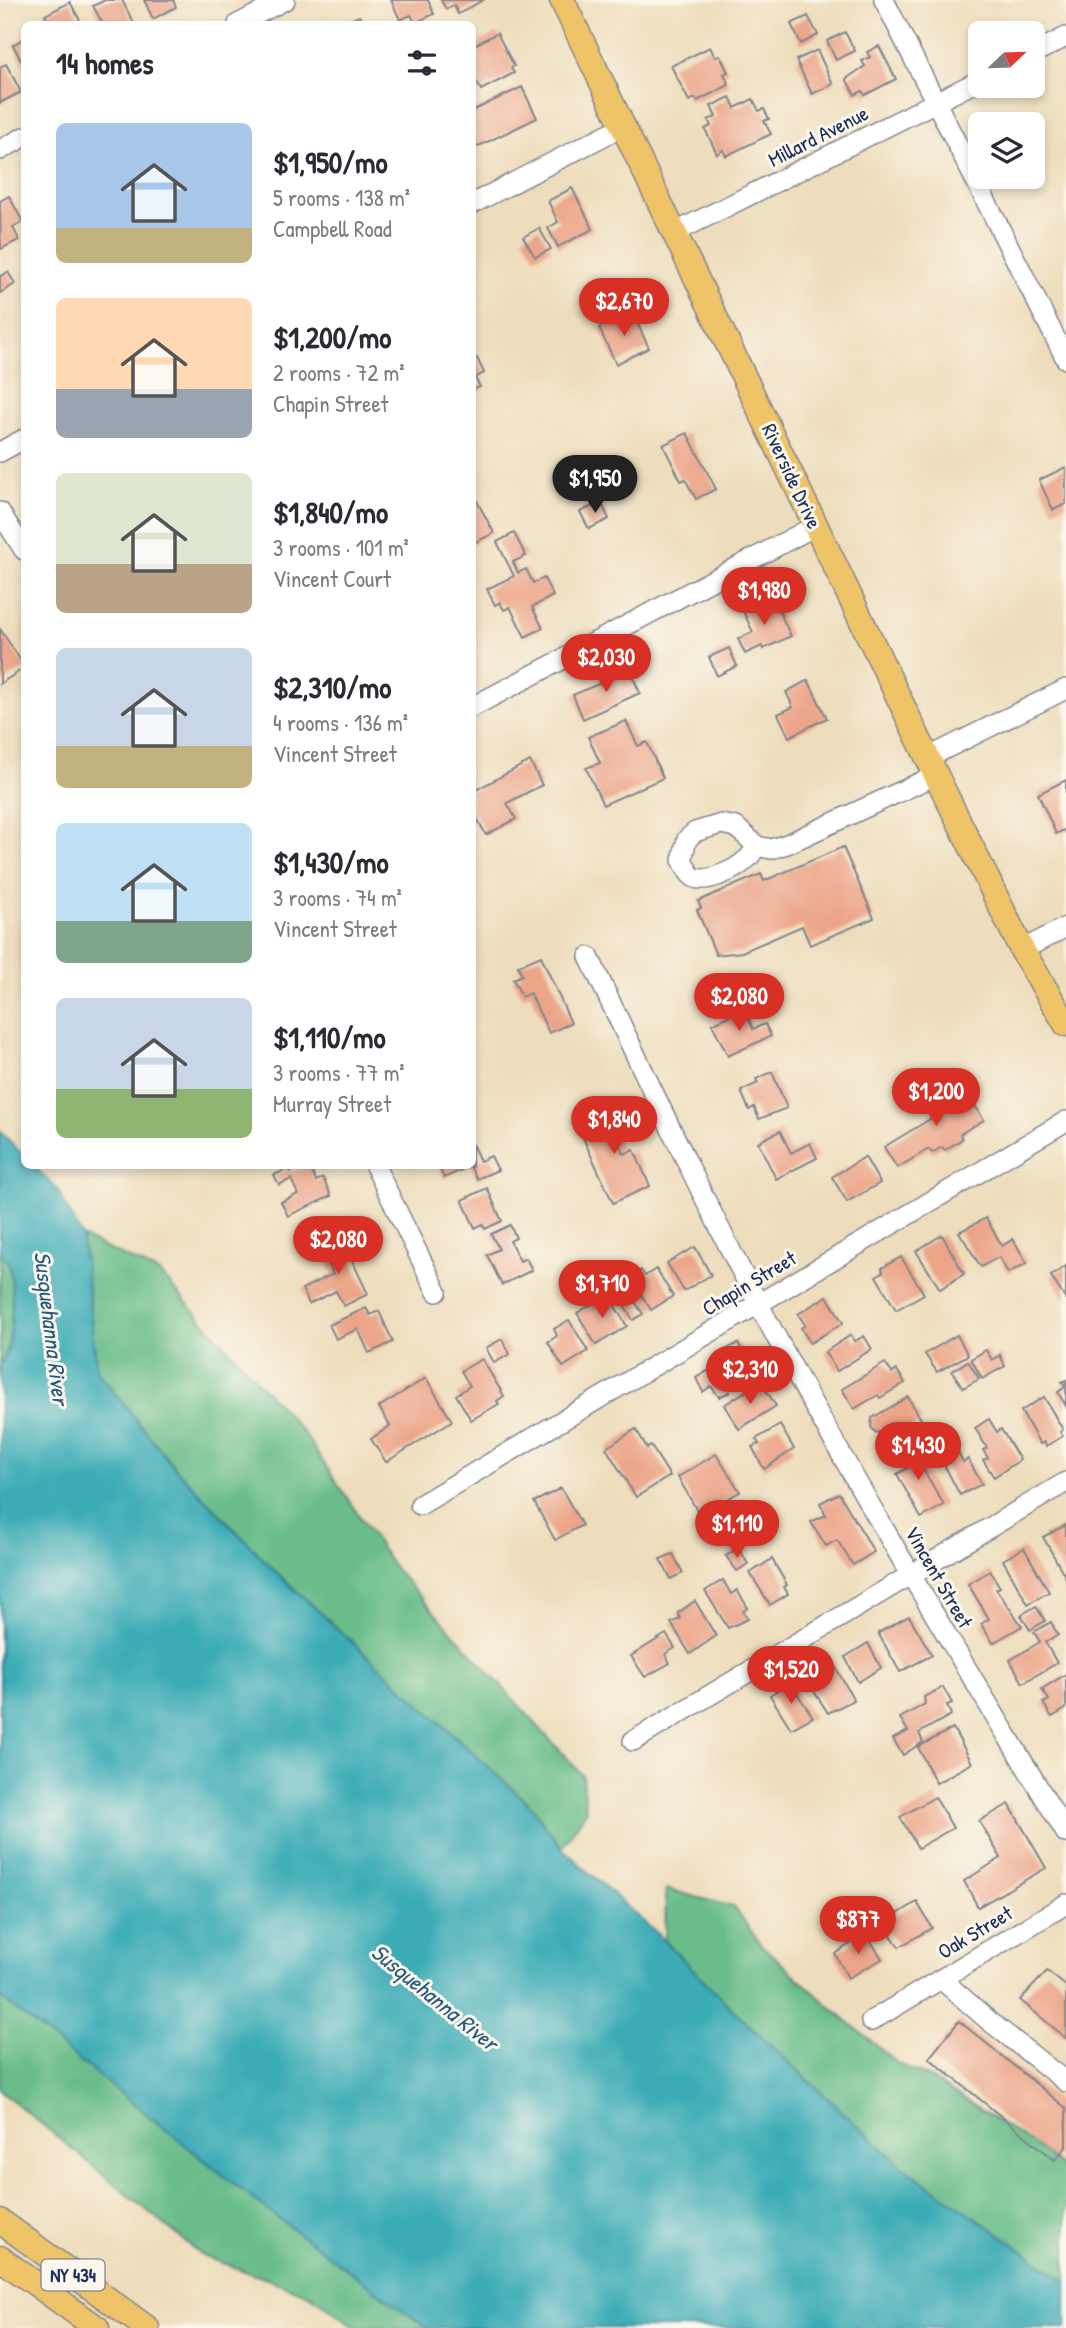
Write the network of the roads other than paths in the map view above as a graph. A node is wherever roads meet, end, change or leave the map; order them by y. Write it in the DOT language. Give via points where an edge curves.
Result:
graph roads {
  1 [pos="285,0"];
  2 [pos="562,0"];
  3 [pos="884,0"];
  4 [pos="245,21"];
  5 [pos="1066,37"];
  6 [pos="1045,48"];
  7 [pos="968,86"];
  8 [pos="935,102"];
  9 [pos="623,126"];
  10 [pos="21,139"];
  11 [pos="0,150"];
  12 [pos="476,202"];
  13 [pos="676,232"];
  14 [pos="1066,359"];
  15 [pos="21,441"];
  16 [pos="0,452"];
  17 [pos="0,512"];
  18 [pos="815,526"];
  19 [pos="21,545"];
  20 [pos="1066,689"];
  21 [pos="476,705"];
  22 [pos="931,766"];
  23 [pos="757,846"];
  24 [pos="1066,927"];
  25 [pos="1022,950"];
  26 [pos="589,957"];
  27 [pos="1066,1024"];
  28 [pos="1066,1121"];
  29 [pos="376,1169"];
  30 [pos="437,1292"];
  31 [pos="759,1304"];
  32 [pos="1066,1482"];
  33 [pos="420,1505"];
  34 [pos="910,1575"];
  35 [pos="634,1741"];
  36 [pos="1066,1833"];
  37 [pos="1066,1904"];
  38 [pos="941,1979"];
  39 [pos="871,2021"];
  40 [pos="1066,2082"];
  41 [pos="0,2221"];
  42 [pos="0,2258"];
  43 [pos="97,2328"];
  44 [pos="147,2328"];
  1 -- 4 [label="street"];
  2 -- 9 [label="main road, Riverside Drive"];
  3 -- 8 [label="street"];
  5 -- 6 [label="street"];
  7 -- 8 [label="street, Millard Avenue"];
  8 -- 13 [label="street, Millard Avenue"];
  8 -- 14 [label="street"];
  9 -- 12 [label="street"];
  9 -- 13 [label="main road, Riverside Drive"];
  10 -- 11 [label="street"];
  13 -- 18 [label="main road, Riverside Drive"];
  15 -- 16 [label="street"];
  17 -- 19 [label="street"];
  18 -- 21 [label="street"];
  18 -- 22 [label="main road, Riverside Drive"];
  20 -- 22 [label="street"];
  22 -- 23 [label="street" via="787,844 771,849"];
  22 -- 25 [label="main road, Riverside Drive"];
  24 -- 25 [label="street"];
  25 -- 27 [label="main road, Riverside Drive"];
  26 -- 31 [label="street, Vincent Street"];
  28 -- 31 [label="street, Chapin Street"];
  29 -- 30 [label="street"];
  31 -- 33 [label="street, Chapin Street"];
  31 -- 34 [label="street, Vincent Street"];
  32 -- 34 [label="street"];
  34 -- 35 [label="street"];
  34 -- 36 [label="street, Vincent Street"];
  37 -- 38 [label="street, Oak Street"];
  38 -- 39 [label="street, Oak Street"];
  38 -- 40 [label="street"];
  41 -- 44 [label="main road, NY 434"];
  42 -- 43 [label="main road, NY 434"];
}
